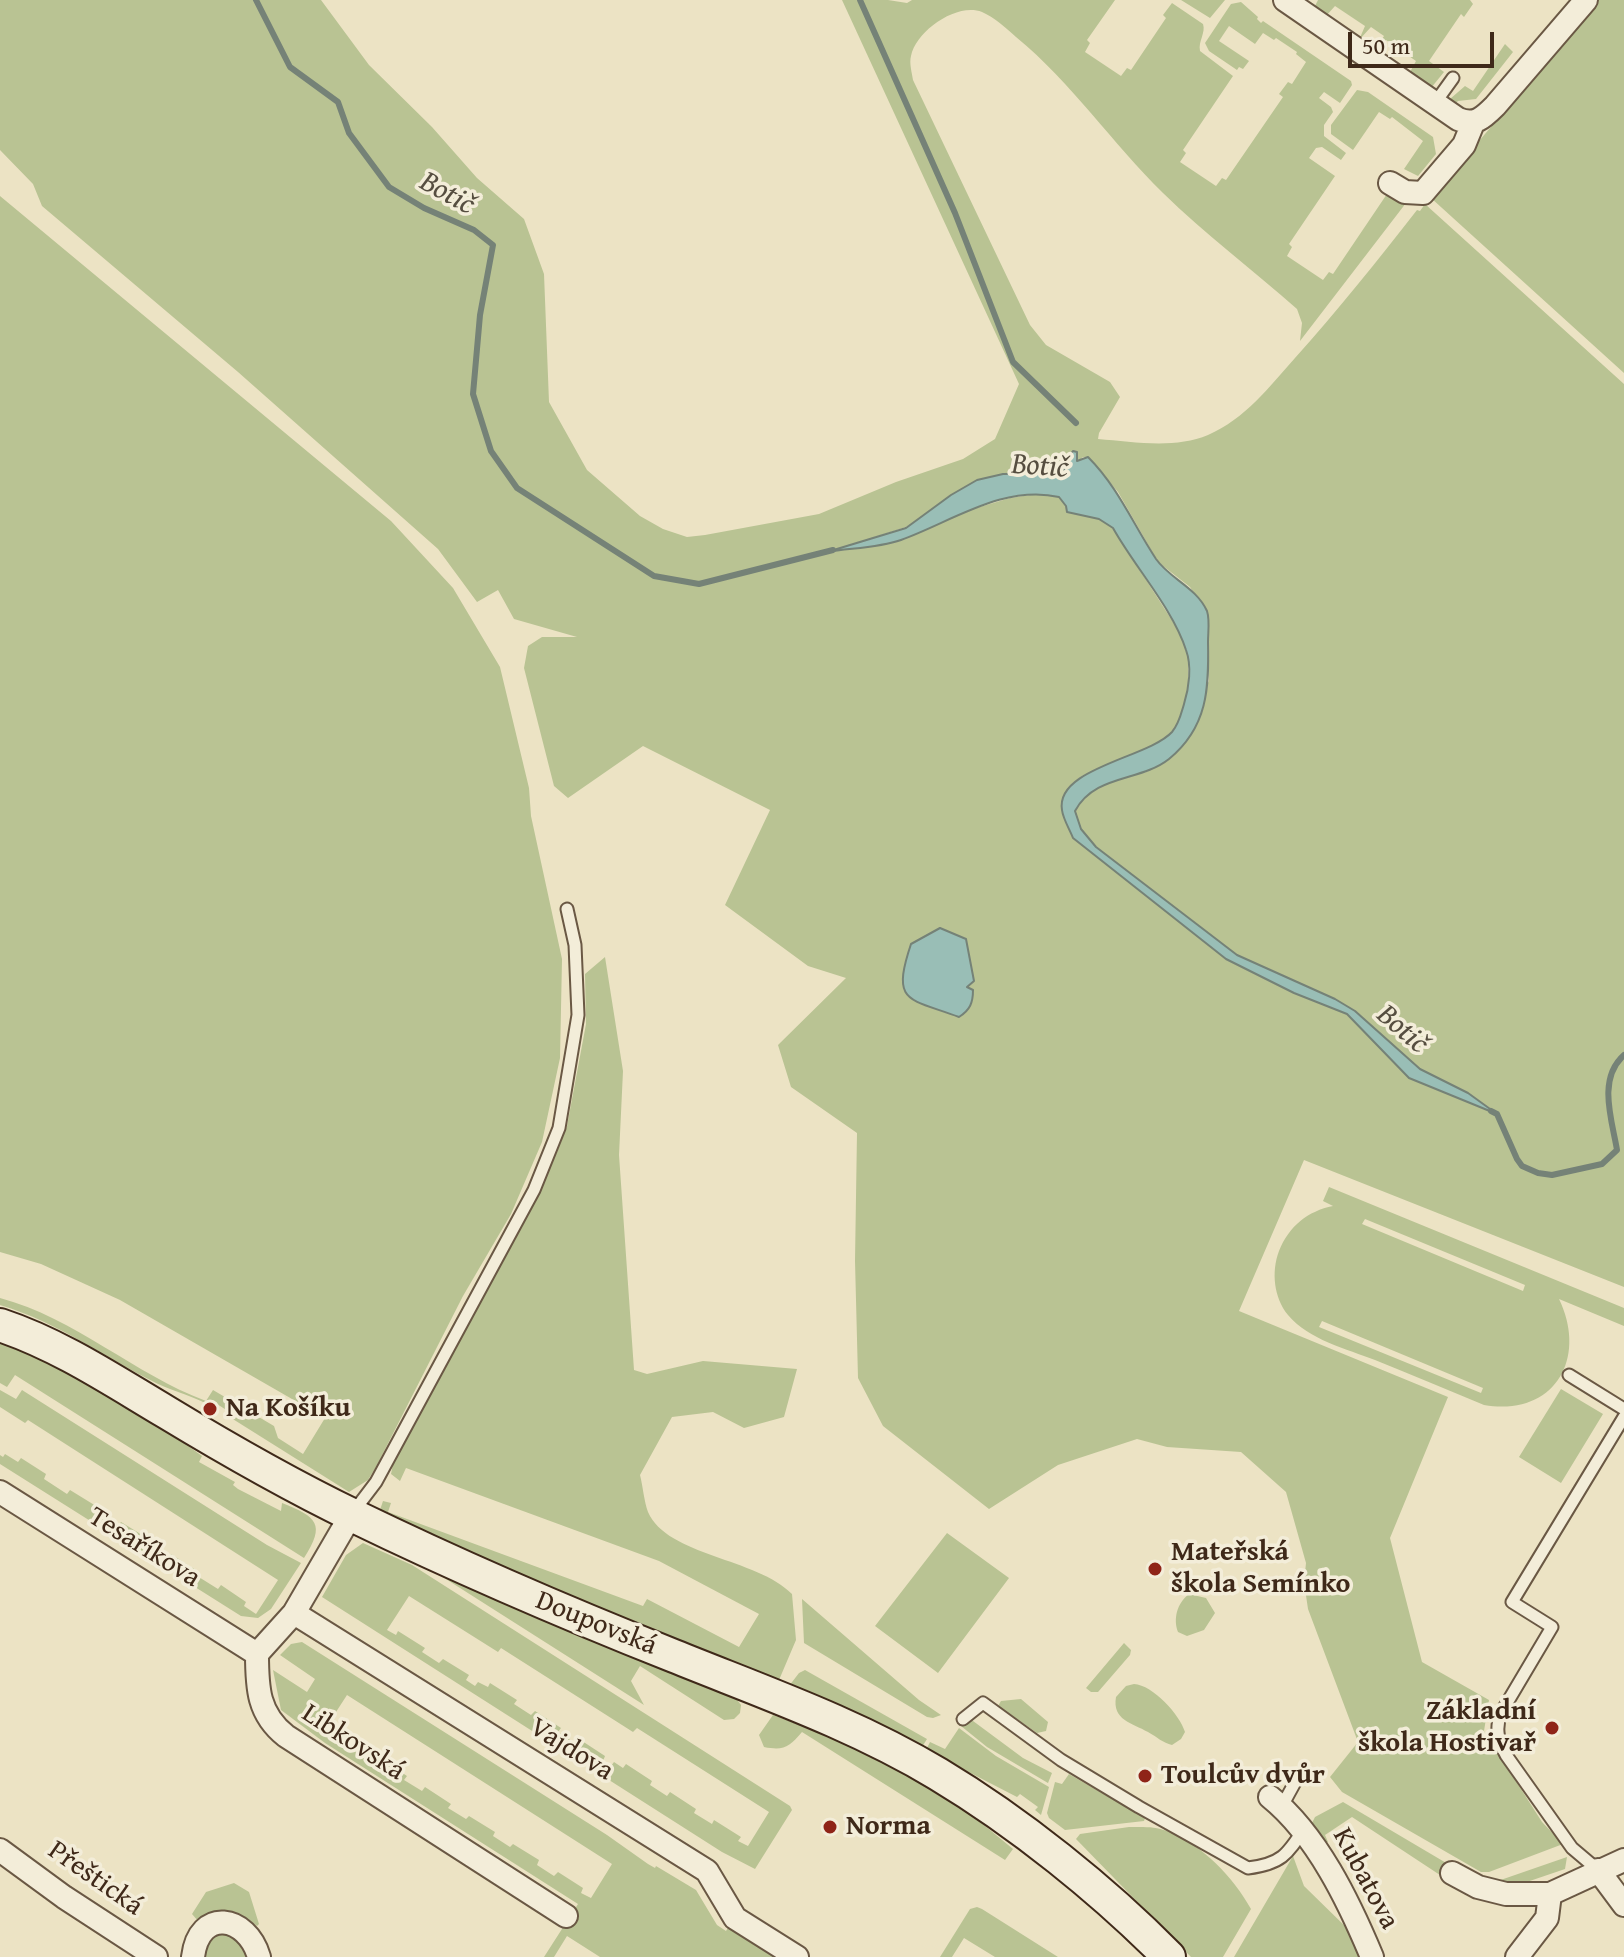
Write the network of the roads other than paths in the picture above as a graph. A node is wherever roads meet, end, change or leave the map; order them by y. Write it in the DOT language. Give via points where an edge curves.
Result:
graph roads {
  1 [pos="1586,0"];
  2 [pos="1299,4"];
  3 [pos="1453,78"];
  4 [pos="1435,103"];
  5 [pos="1473,123"];
  6 [pos="1390,183"];
  7 [pos="567,909"];
  8 [pos="0,1325"];
  9 [pos="1569,1375"];
  10 [pos="1624,1409"];
  11 [pos="1624,1417"];
  12 [pos="0,1492"];
  13 [pos="351,1515"];
  14 [pos="294,1613"];
  15 [pos="257,1654"];
  16 [pos="963,1719"];
  17 [pos="1299,1775"];
  18 [pos="1276,1802"];
  19 [pos="1304,1828"];
  20 [pos="0,1850"];
  21 [pos="1624,1860"];
  22 [pos="1598,1870"];
  23 [pos="1452,1873"];
  24 [pos="1550,1894"];
  25 [pos="1624,1905"];
  26 [pos="566,1916"];
  27 [pos="156,1957"];
  28 [pos="193,1957"];
  29 [pos="259,1957"];
  30 [pos="797,1957"];
  31 [pos="1169,1957"];
  32 [pos="1372,1957"];
  33 [pos="1517,1957"];
  1 -- 5 [label="street" via="1495,106"];
  2 -- 4 [label="street"];
  3 -- 4 [label="lane"];
  4 -- 5 [label="street"];
  5 -- 6 [label="street" via="1464,145 1423,193 1405,192"];
  7 -- 13 [label="lane" via="575,945 578,1015 559,1128 534,1190 376,1482"];
  8 -- 13 [label="street, Doupovská" via="82,1362"];
  9 -- 10 [label="lane"];
  11 -- 22 [label="lane" via="1512,1602 1552,1627 1501,1713 1497,1729 1506,1755 1572,1848"];
  12 -- 15 [label="street, Tesaříkova"];
  13 -- 14 [label="street"];
  13 -- 31 [label="street, Doupovská" via="550,1606 831,1720 921,1765 1055,1857"];
  14 -- 15 [label="street"];
  14 -- 30 [label="street, Vajdova" via="707,1871 735,1918"];
  15 -- 26 [label="street, Libkovská" via="261,1706 276,1728"];
  16 -- 19 [label="lane" via="983,1703 1061,1760 1248,1868 1268,1866 1287,1855"];
  17 -- 18 [label="lane"];
  18 -- 19 [label="street, Kubatova"];
  19 -- 32 [label="street, Kubatova"];
  20 -- 27 [label="street, Přeštická"];
  21 -- 22 [label="street"];
  22 -- 24 [label="street"];
  22 -- 25 [label="street"];
  23 -- 24 [label="street" via="1506,1894"];
  24 -- 33 [label="street" via="1547,1918"];
  28 -- 29 [label="street" via="202,1933 223,1922 246,1931"];
}
